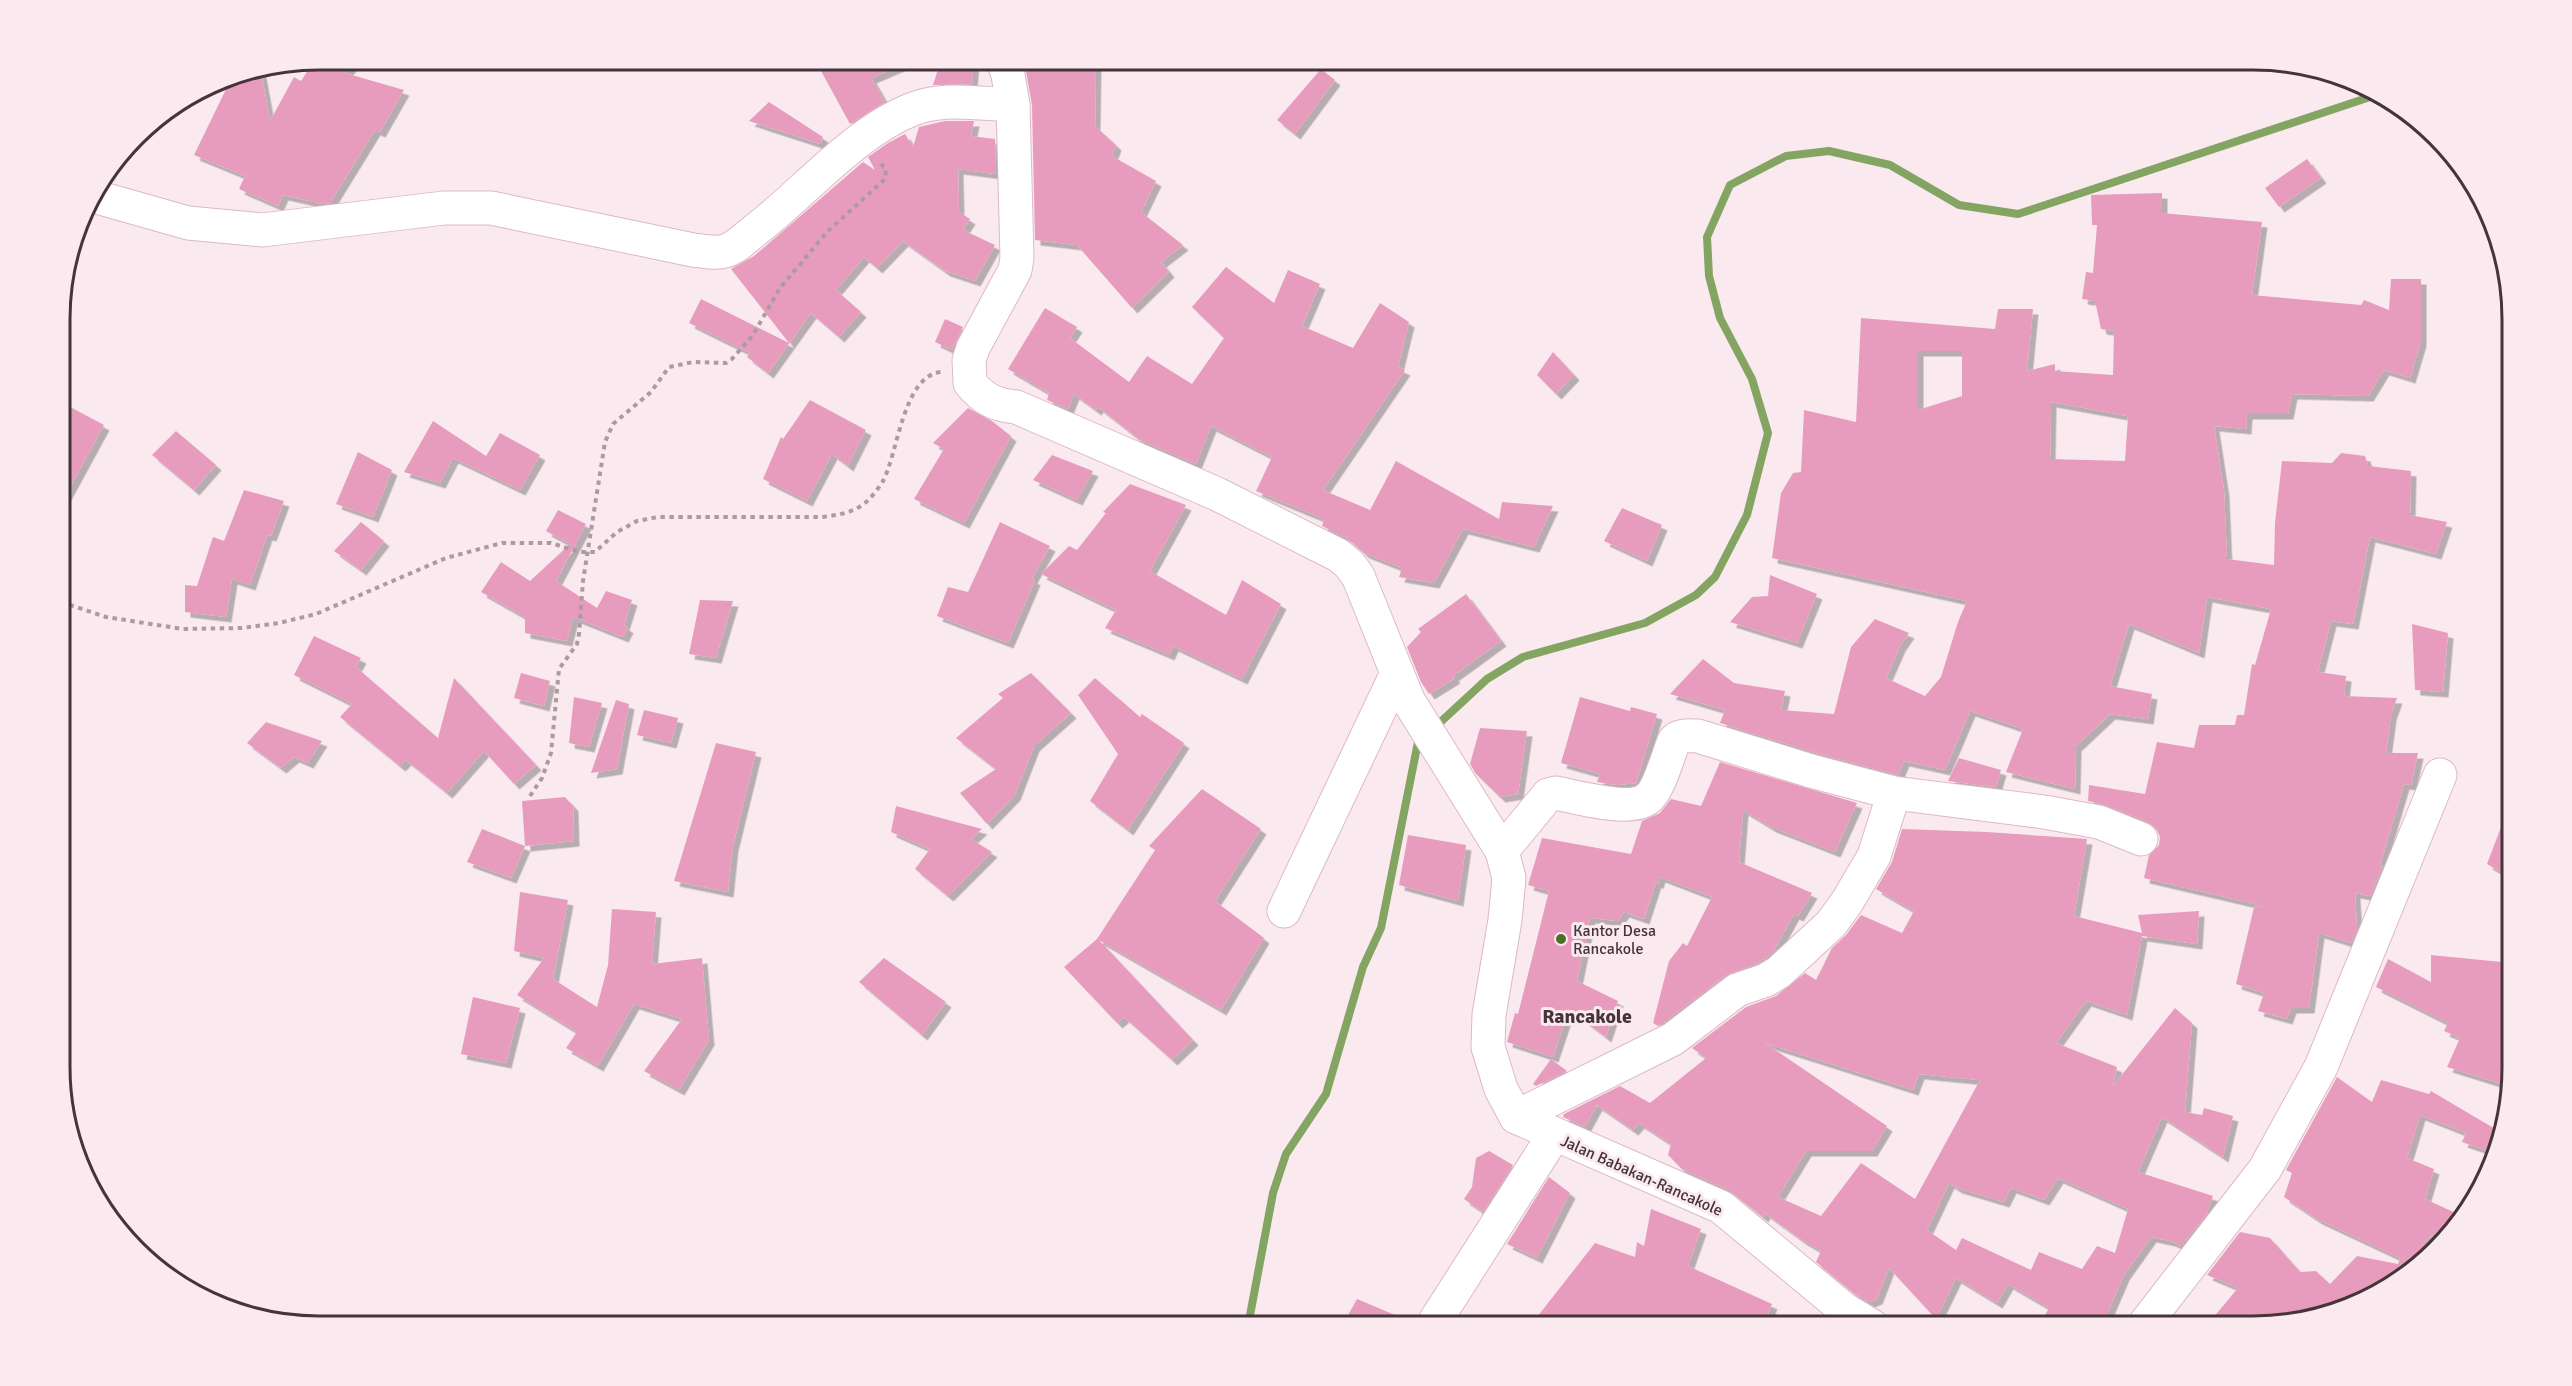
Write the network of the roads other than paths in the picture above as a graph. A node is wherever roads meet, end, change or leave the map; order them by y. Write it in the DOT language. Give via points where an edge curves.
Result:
graph roads {
  1 [pos="1007,70"];
  2 [pos="1013,105"];
  3 [pos="102,199"];
  4 [pos="1402,686"];
  5 [pos="2440,774"];
  6 [pos="1894,793"];
  7 [pos="2141,839"];
  8 [pos="1502,851"];
  9 [pos="1284,911"];
  10 [pos="1516,1117"];
  11 [pos="1554,1136"];
  12 [pos="1438,1316"];
  13 [pos="1856,1316"];
  14 [pos="2152,1316"];
  1 -- 2 [label="street"];
  2 -- 3 [label="street" via="940,103 904,114 857,144 734,246 716,252 491,208 444,208 262,230 188,223"];
  2 -- 4 [label="street" via="1015,270 973,348 970,383 998,405 1016,407 1217,494 1338,555 1358,576"];
  4 -- 8 [label="street"];
  4 -- 9 [label="street"];
  5 -- 14 [label="street" via="2321,1067 2265,1169"];
  6 -- 7 [label="street" via="2099,822"];
  6 -- 8 [label="street" via="1698,736 1677,737 1647,799 1617,804 1556,793 1548,795"];
  6 -- 10 [label="street" via="1874,856 1847,902 1831,924 1779,972 1737,990 1674,1039"];
  8 -- 10 [label="street" via="1509,878 1488,1047 1501,1089"];
  10 -- 11 [label="street, Jalan Babakan-Rancakole"];
  11 -- 12 [label="street"];
  11 -- 13 [label="street, Jalan Babakan-Rancakole" via="1721,1207"];
}
